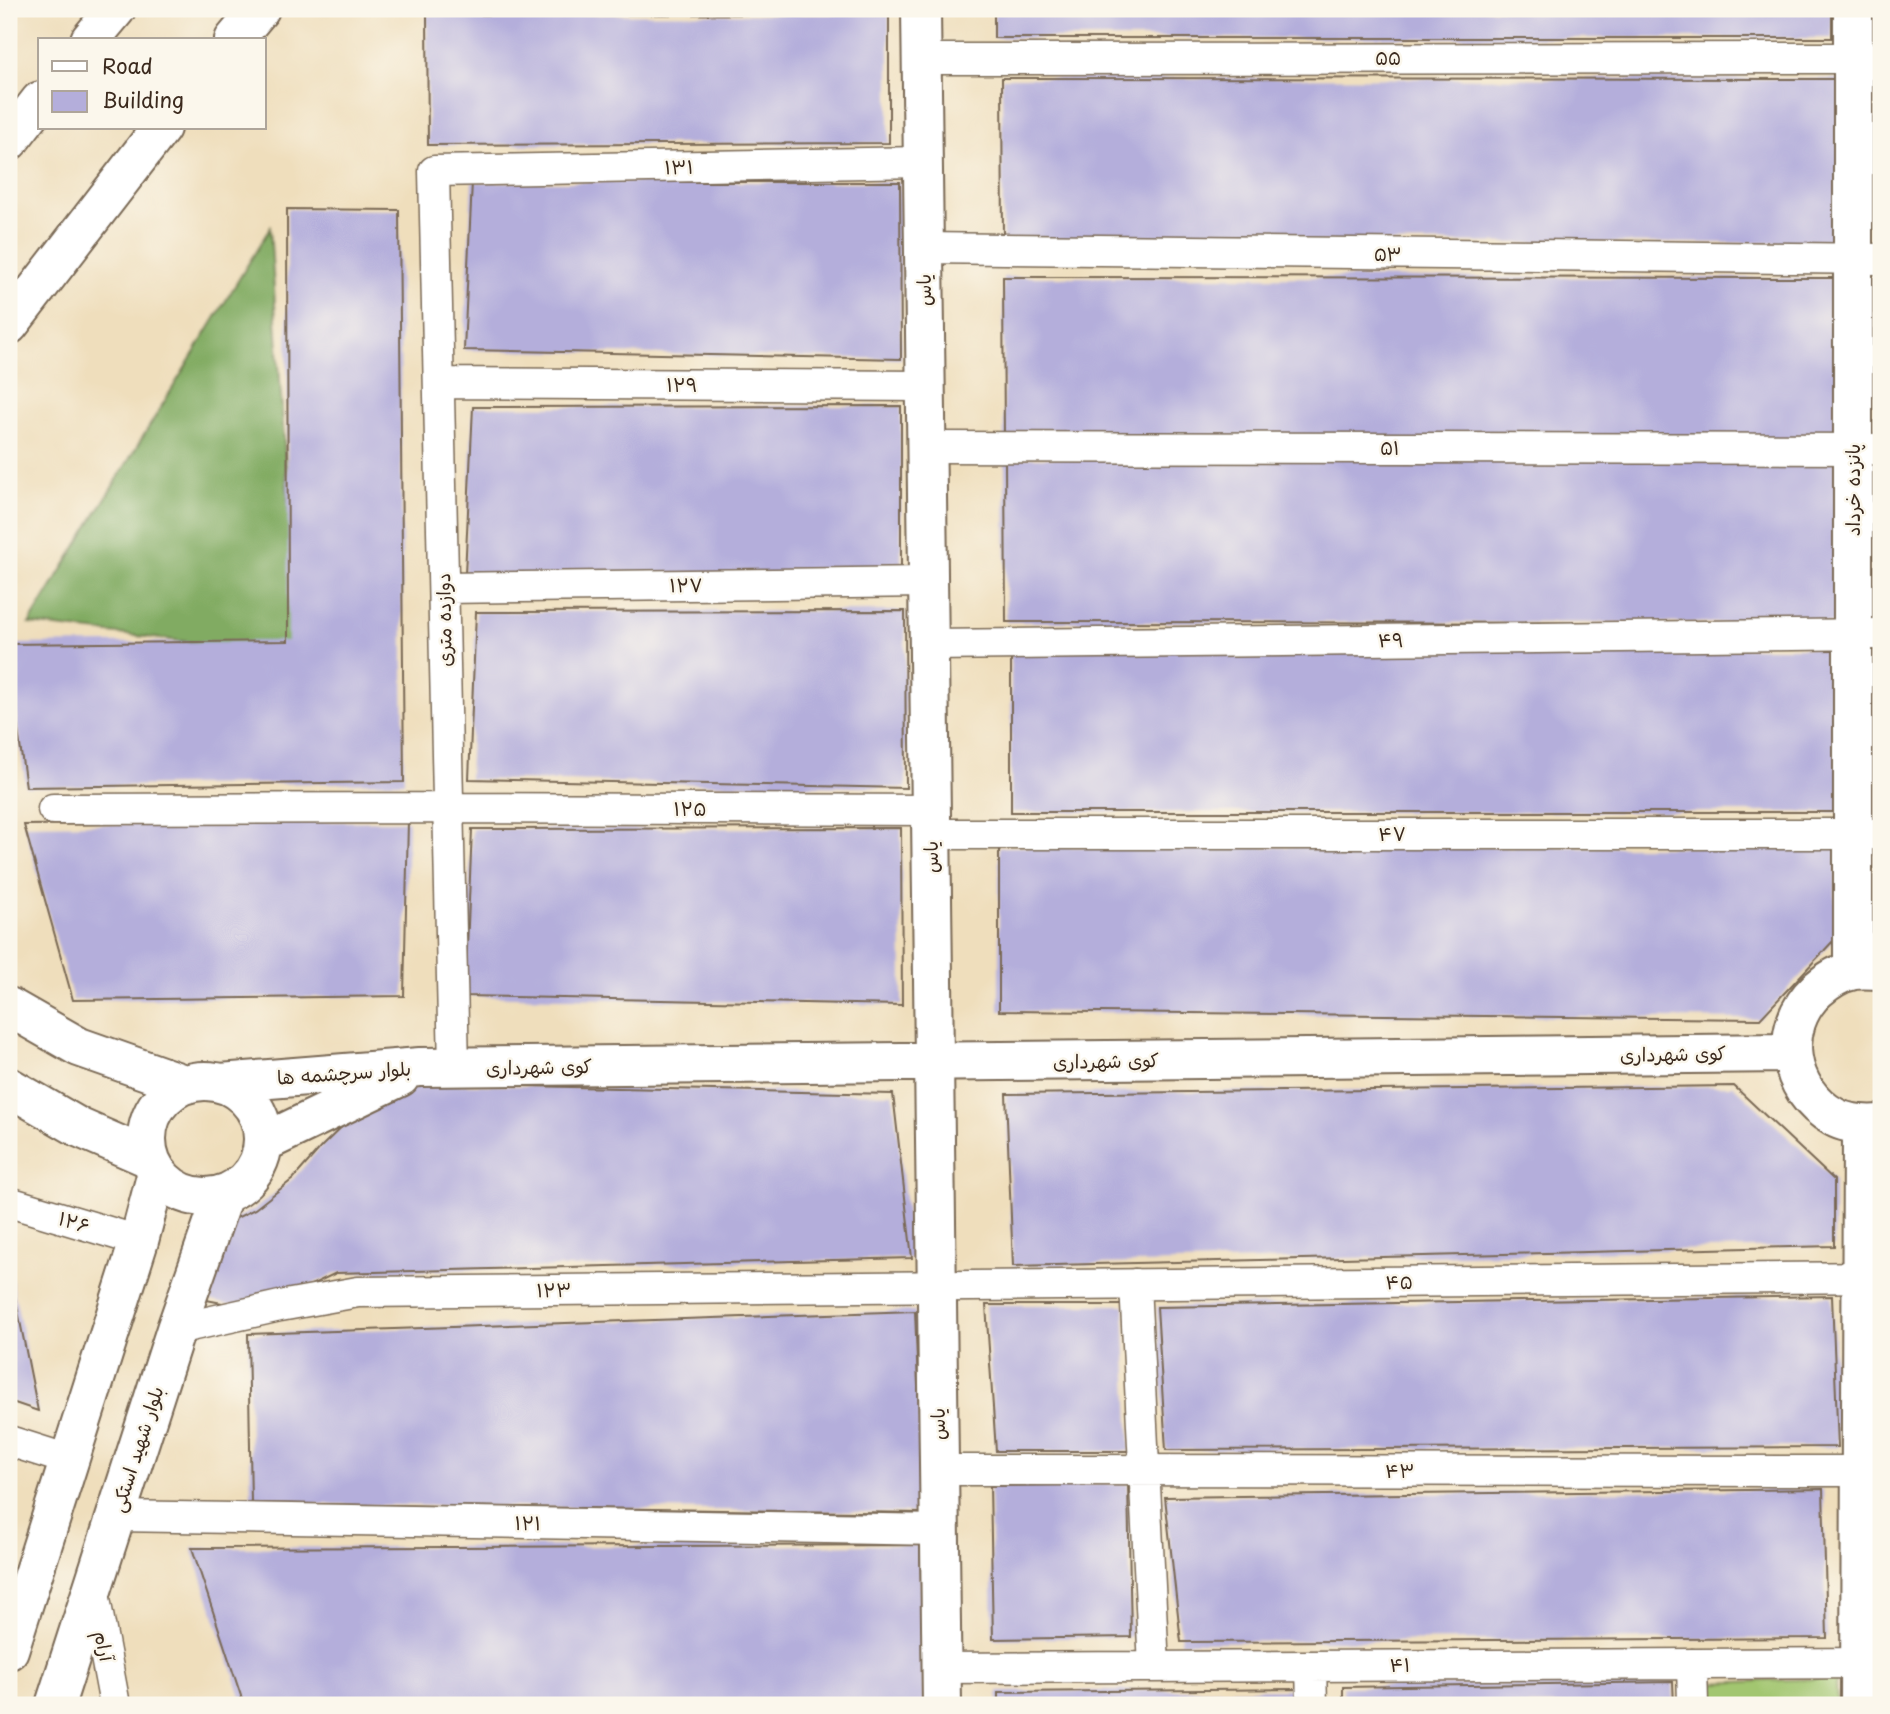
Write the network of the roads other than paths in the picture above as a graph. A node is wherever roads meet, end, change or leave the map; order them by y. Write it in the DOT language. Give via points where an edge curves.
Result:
graph roads {
  1 [pos="116,9"];
  2 [pos="260,9"];
  3 [pos="921,9"];
  4 [pos="1853,9"];
  5 [pos="92,38"];
  6 [pos="236,38"];
  7 [pos="1867,58"];
  8 [pos="922,59"];
  9 [pos="38,104"];
  10 [pos="159,130"];
  11 [pos="9,141"];
  12 [pos="923,162"];
  13 [pos="434,171"];
  14 [pos="924,248"];
  15 [pos="1867,259"];
  16 [pos="9,325"];
  17 [pos="439,383"];
  18 [pos="926,386"];
  19 [pos="926,447"];
  20 [pos="1867,449"];
  21 [pos="928,582"];
  22 [pos="444,587"];
  23 [pos="1867,634"];
  24 [pos="929,645"];
  25 [pos="449,808"];
  26 [pos="53,809"];
  27 [pos="931,822"];
  28 [pos="1867,834"];
  29 [pos="1867,970"];
  30 [pos="9,1007"];
  31 [pos="1791,1053"];
  32 [pos="934,1063"];
  33 [pos="437,1068"];
  34 [pos="202,1083"];
  35 [pos="9,1087"];
  36 [pos="1872,1125"];
  37 [pos="263,1143"];
  38 [pos="153,1165"];
  39 [pos="223,1195"];
  40 [pos="9,1202"];
  41 [pos="138,1241"];
  42 [pos="1871,1277"];
  43 [pos="1135,1284"];
  44 [pos="937,1286"];
  45 [pos="176,1329"];
  46 [pos="9,1441"];
  47 [pos="69,1460"];
  48 [pos="939,1470"];
  49 [pos="1144,1471"];
  50 [pos="1871,1471"];
  51 [pos="116,1516"];
  52 [pos="940,1530"];
  53 [pos="93,1587"];
  54 [pos="9,1650"];
  55 [pos="1871,1663"];
  56 [pos="1692,1664"];
  57 [pos="1311,1666"];
  58 [pos="1154,1667"];
  59 [pos="941,1668"];
  60 [pos="55,1705"];
  61 [pos="116,1705"];
  62 [pos="942,1705"];
  63 [pos="1312,1705"];
  64 [pos="1693,1705"];
  65 [pos="1860,1705"];
  1 -- 5 [label="main road"];
  2 -- 6 [label="main road"];
  3 -- 8 [label="main road, یاس"];
  4 -- 7 [label="main road, پانزده خرداد"];
  7 -- 8 [label="street, ۵۵"];
  7 -- 15 [label="main road, پانزده خرداد"];
  8 -- 12 [label="main road, یاس"];
  9 -- 11 [label="main road"];
  10 -- 16 [label="main road"];
  12 -- 13 [label="street, ۱۳۱"];
  12 -- 14 [label="main road, یاس"];
  13 -- 17 [label="street, دوازده متری"];
  14 -- 15 [label="street, ۵۳"];
  14 -- 18 [label="main road, یاس"];
  15 -- 20 [label="main road, پانزده خرداد"];
  17 -- 18 [label="street, ۱۲۹"];
  17 -- 22 [label="street, دوازده متری"];
  18 -- 19 [label="main road, یاس"];
  19 -- 20 [label="street, ۵۱"];
  19 -- 21 [label="main road, یاس"];
  20 -- 23 [label="main road, پانزده خرداد"];
  21 -- 22 [label="street, ۱۲۷"];
  21 -- 24 [label="main road, یاس"];
  22 -- 25 [label="street, دوازده متری"];
  23 -- 24 [label="street, ۴۹"];
  23 -- 28 [label="main road, پانزده خرداد"];
  24 -- 27 [label="main road, یاس"];
  25 -- 26 [label="street, ۱۲۵"];
  25 -- 27 [label="street, ۱۲۵"];
  25 -- 33 [label="street, دوازده متری"];
  27 -- 28 [label="street, ۴۷"];
  27 -- 32 [label="main road, یاس"];
  28 -- 29 [label="main road, پانزده خرداد"];
  29 -- 31 [label="main road" via="1827,981 1807,1000 1794,1025"];
  30 -- 34 [label="main road" via="79,1047"];
  31 -- 32 [label="main road, کوی شهرداری"];
  31 -- 36 [label="main road" via="1797,1080 1813,1102 1836,1118"];
  32 -- 33 [label="main road, کوی شهرداری"];
  32 -- 44 [label="main road, یاس"];
  33 -- 34 [label="main road, بلوار سرچشمه ها"];
  33 -- 37 [label="main road, بلوار سرچشمه ها"];
  34 -- 37 [label="main road" via="234,1089 247,1099 256,1112"];
  34 -- 38 [label="main road" via="165,1096 151,1114 146,1136"];
  35 -- 38 [label="main road"];
  36 -- 42 [label="main road"];
  37 -- 39 [label="main road" via="250,1175"];
  38 -- 39 [label="main road" via="169,1186 186,1195"];
  38 -- 41 [label="main road"];
  39 -- 45 [label="main road, بلوار شهید استکی"];
  40 -- 41 [label="street, ۱۲۶"];
  41 -- 47 [label="main road"];
  42 -- 43 [label="street, ۴۵"];
  42 -- 50 [label="main road"];
  43 -- 44 [label="street, ۴۵"];
  43 -- 49 [label="street"];
  44 -- 45 [label="street, ۱۲۳" via="358,1292"];
  44 -- 48 [label="main road, یاس"];
  45 -- 51 [label="main road, بلوار شهید استکی"];
  46 -- 47 [label="street"];
  47 -- 54 [label="main road"];
  48 -- 49 [label="street, ۴۳"];
  48 -- 52 [label="main road, یاس"];
  49 -- 50 [label="street, ۴۳"];
  49 -- 58 [label="street"];
  50 -- 55 [label="main road"];
  51 -- 52 [label="street, ۱۲۱"];
  51 -- 53 [label="main road, بلوار شهید استکی"];
  52 -- 59 [label="main road, یاس"];
  53 -- 60 [label="main road, بلوار شهید استکی"];
  53 -- 61 [label="street, آرام"];
  55 -- 56 [label="street, ۴۱"];
  55 -- 65 [label="main road"];
  56 -- 57 [label="street, ۴۱"];
  56 -- 64 [label="street"];
  57 -- 58 [label="street, ۴۱"];
  57 -- 63 [label="street"];
  58 -- 59 [label="street, ۴۱"];
  59 -- 62 [label="main road, یاس"];
}
